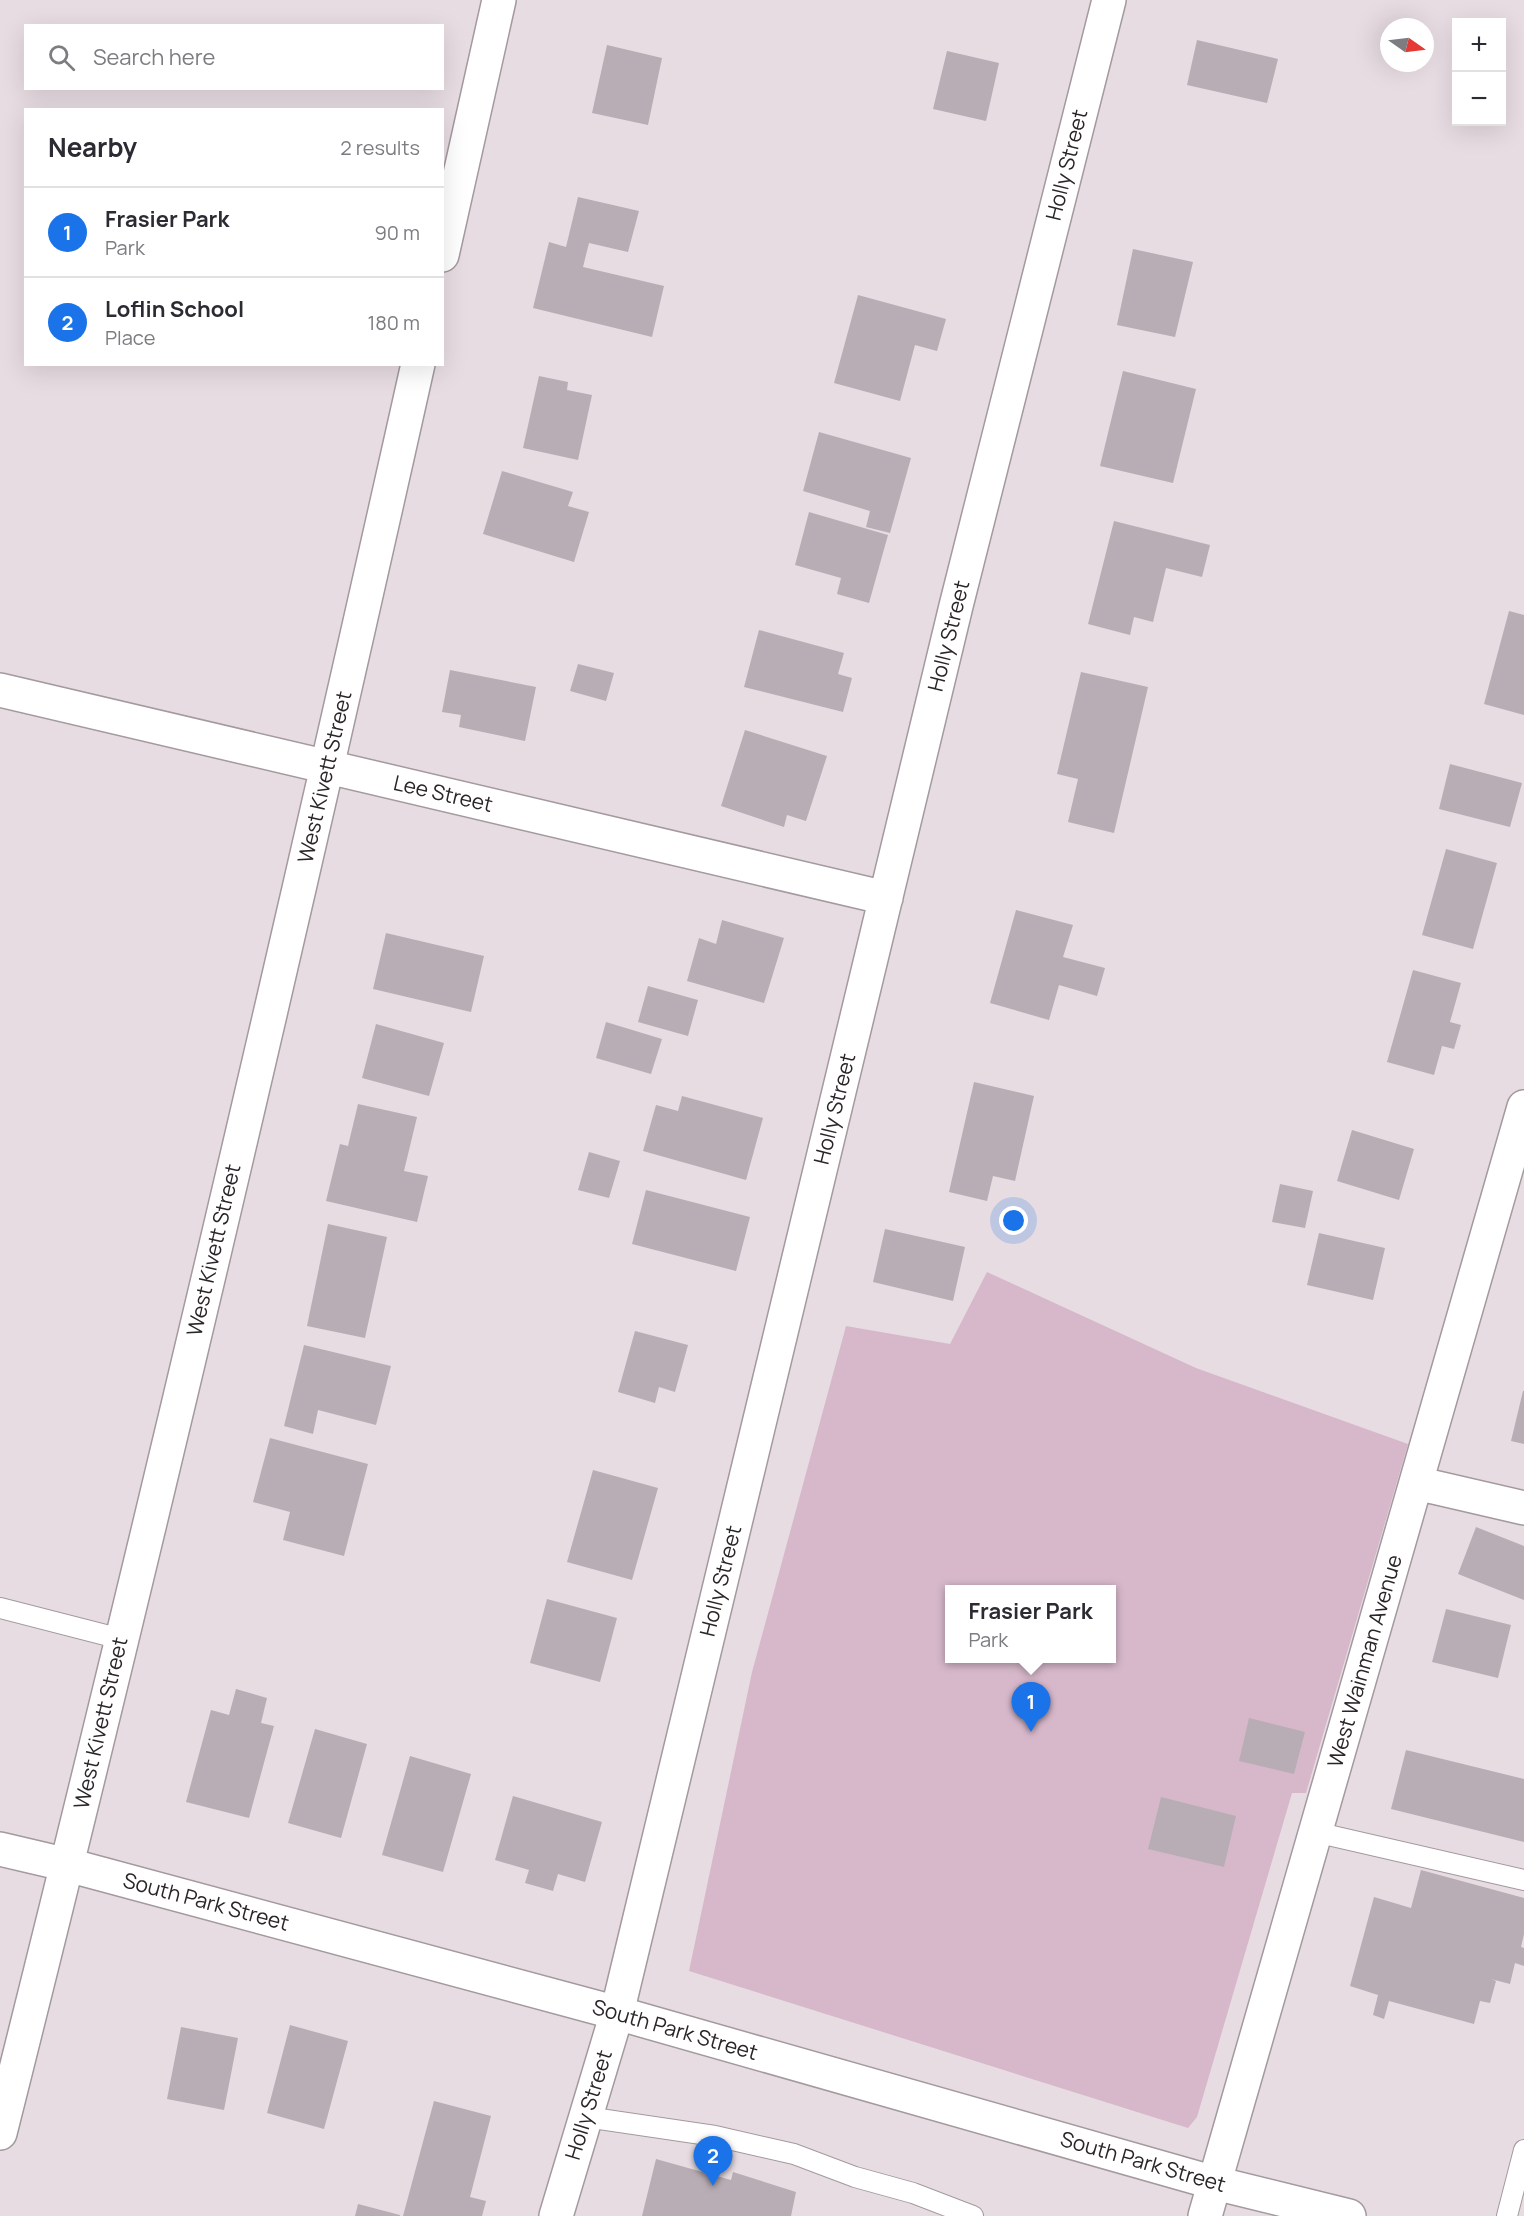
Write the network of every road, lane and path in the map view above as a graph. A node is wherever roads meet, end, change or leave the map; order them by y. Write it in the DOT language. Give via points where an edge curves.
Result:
graph roads {
  1 [pos="499,0"];
  2 [pos="1109,0"];
  3 [pos="444,246"];
  4 [pos="418,366"];
  5 [pos="0,690"];
  6 [pos="328,767"];
  7 [pos="886,898"];
  8 [pos="1524,1107"];
  9 [pos="1416,1483"];
  10 [pos="1524,1508"];
  11 [pos="0,1608"];
  12 [pos="121,1639"];
  13 [pos="1315,1832"];
  14 [pos="0,1849"];
  15 [pos="68,1865"];
  16 [pos="1524,1880"];
  17 [pos="617,2013"];
  18 [pos="586,2117"];
  19 [pos="0,2133"];
  20 [pos="1524,2151"];
  21 [pos="1215,2183"];
  22 [pos="556,2216"];
  23 [pos="973,2216"];
  24 [pos="1205,2216"];
  25 [pos="1349,2216"];
  26 [pos="1507,2216"];
  1 -- 3 [label="street"];
  2 -- 7 [label="street, Holly Street"];
  4 -- 6 [label="street, West Kivett Street"];
  5 -- 6 [label="street, Lee Street"];
  6 -- 7 [label="street, Lee Street"];
  6 -- 12 [label="street, West Kivett Street"];
  7 -- 17 [label="street, Holly Street"];
  8 -- 9 [label="street, West Wainman Avenue"];
  9 -- 10 [label="street"];
  9 -- 13 [label="street, West Wainman Avenue"];
  11 -- 12 [label="lane"];
  12 -- 15 [label="street, West Kivett Street"];
  13 -- 16 [label="lane"];
  13 -- 21 [label="street, West Wainman Avenue"];
  14 -- 15 [label="street, South Park Street"];
  15 -- 17 [label="street, South Park Street"];
  15 -- 19 [label="street, West Kivett Street"];
  17 -- 18 [label="street, Holly Street"];
  17 -- 21 [label="street, South Park Street"];
  18 -- 22 [label="street, Holly Street"];
  18 -- 23 [label="lane" via="715,2136 794,2154"];
  20 -- 26 [label="lane"];
  21 -- 24 [label="street, West Wainman Avenue"];
  21 -- 25 [label="street, South Park Street"];
}
